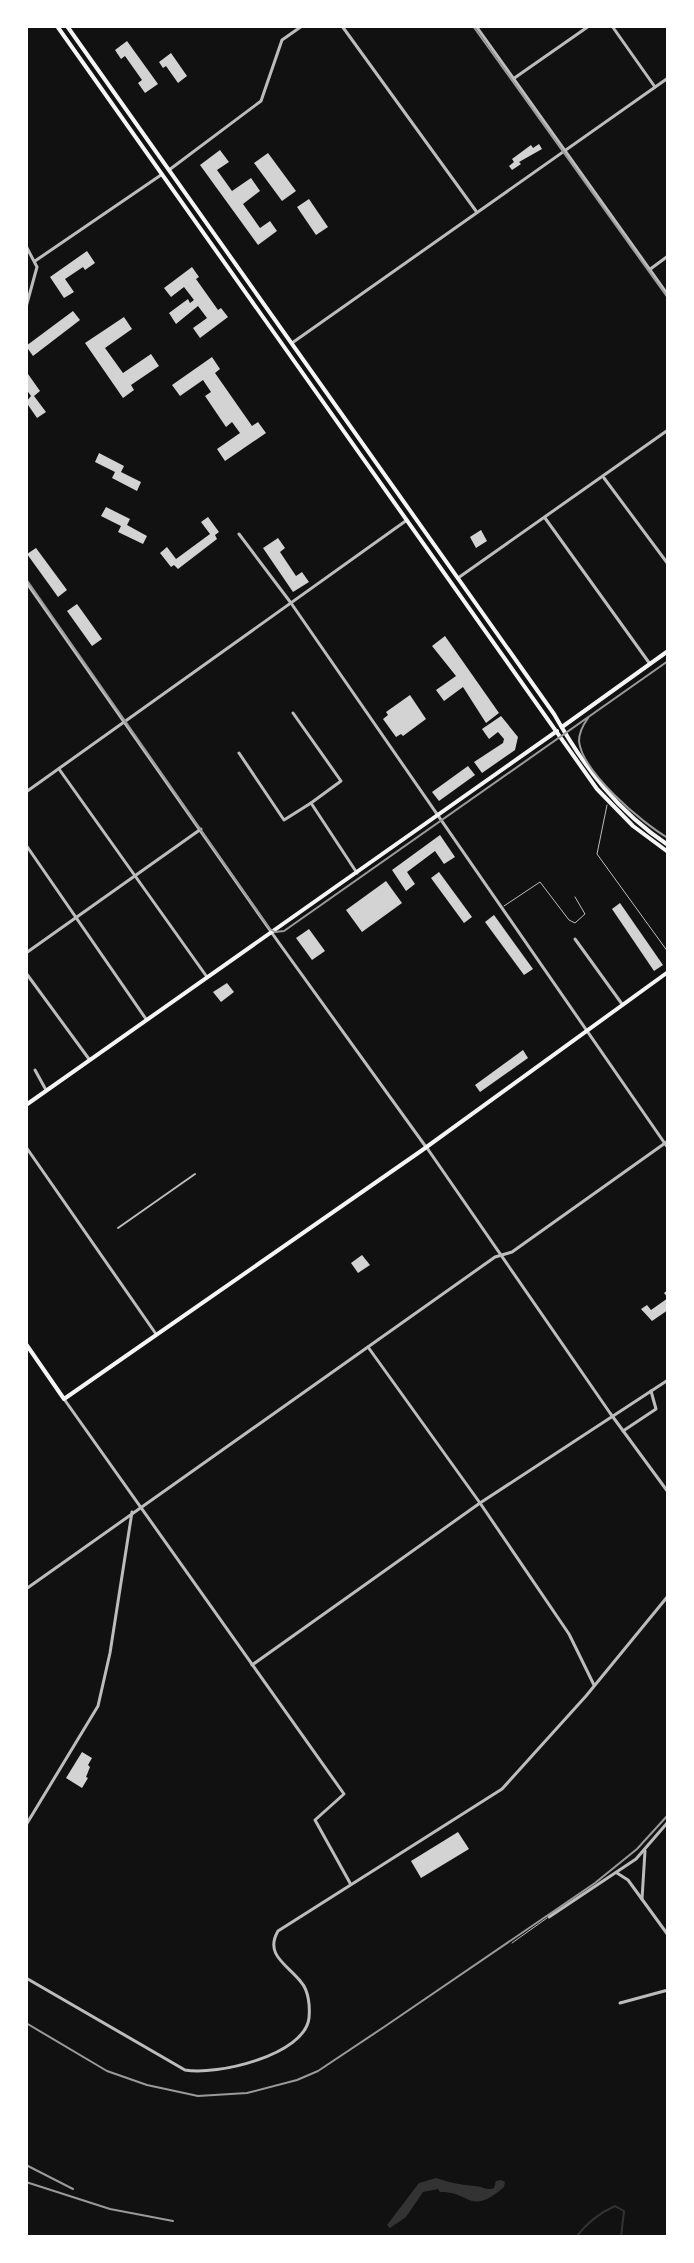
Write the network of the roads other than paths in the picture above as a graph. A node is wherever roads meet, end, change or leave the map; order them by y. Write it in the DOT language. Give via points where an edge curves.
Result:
graph roads {
  1 [pos="57,26"];
  2 [pos="67,26"];
  3 [pos="302,26"];
  4 [pos="342,26"];
  5 [pos="476,26"];
  6 [pos="589,26"];
  7 [pos="612,26"];
  8 [pos="668,78"];
  9 [pos="513,79"];
  10 [pos="655,87"];
  11 [pos="564,149"];
  12 [pos="169,170"];
  13 [pos="163,174"];
  14 [pos="476,211"];
  15 [pos="26,246"];
  16 [pos="668,256"];
  17 [pos="35,261"];
  18 [pos="649,270"];
  19 [pos="668,295"];
  20 [pos="26,307"];
  21 [pos="292,343"];
  22 [pos="286,348"];
  23 [pos="667,432"];
  24 [pos="604,478"];
  25 [pos="414,516"];
  26 [pos="545,518"];
  27 [pos="408,520"];
  28 [pos="239,534"];
  29 [pos="668,564"];
  30 [pos="458,578"];
  31 [pos="26,582"];
  32 [pos="291,603"];
  33 [pos="668,651"];
  34 [pos="650,664"];
  35 [pos="293,713"];
  36 [pos="124,722"];
  37 [pos="559,729"];
  38 [pos="239,753"];
  39 [pos="59,769"];
  40 [pos="26,792"];
  41 [pos="607,802"];
  42 [pos="311,803"];
  43 [pos="438,815"];
  44 [pos="200,830"];
  45 [pos="26,845"];
  46 [pos="668,845"];
  47 [pos="668,852"];
  48 [pos="357,873"];
  49 [pos="135,875"];
  50 [pos="575,897"];
  51 [pos="502,907"];
  52 [pos="77,917"];
  53 [pos="271,931"];
  54 [pos="575,939"];
  55 [pos="668,952"];
  56 [pos="26,953"];
  57 [pos="668,972"];
  58 [pos="26,973"];
  59 [pos="207,977"];
  60 [pos="622,1004"];
  61 [pos="146,1019"];
  62 [pos="587,1030"];
  63 [pos="89,1059"];
  64 [pos="35,1070"];
  65 [pos="46,1090"];
  66 [pos="26,1096"];
  67 [pos="28,1104"];
  68 [pos="666,1142"];
  69 [pos="26,1147"];
  70 [pos="426,1147"];
  71 [pos="668,1148"];
  72 [pos="195,1174"];
  73 [pos="118,1228"];
  74 [pos="501,1256"];
  75 [pos="157,1335"];
  76 [pos="26,1344"];
  77 [pos="368,1347"];
  78 [pos="668,1380"];
  79 [pos="651,1391"];
  80 [pos="64,1399"];
  81 [pos="612,1416"];
  82 [pos="623,1431"];
  83 [pos="668,1492"];
  84 [pos="480,1503"];
  85 [pos="139,1507"];
  86 [pos="132,1512"];
  87 [pos="26,1589"];
  88 [pos="668,1596"];
  89 [pos="252,1665"];
  90 [pos="594,1685"];
  91 [pos="668,1822"];
  92 [pos="26,1825"];
  93 [pos="645,1850"];
  94 [pos="617,1873"];
  95 [pos="350,1883"];
  96 [pos="642,1899"];
  97 [pos="549,1917"];
  98 [pos="668,1935"];
  99 [pos="512,1943"];
  100 [pos="26,1978"];
  101 [pos="668,1990"];
  102 [pos="620,2003"];
  1 -- 13 [label="main road"];
  2 -- 12 [label="main road"];
  3 -- 12 [label="street" via="282,40 261,101"];
  4 -- 14 [label="street"];
  5 -- 9 [label="street"];
  6 -- 9 [label="street"];
  7 -- 10 [label="street"];
  8 -- 10 [label="street"];
  9 -- 11 [label="street"];
  10 -- 11 [label="street"];
  11 -- 14 [label="street"];
  11 -- 18 [label="street"];
  12 -- 13 [label="main road"];
  12 -- 21 [label="main road"];
  13 -- 17 [label="street"];
  13 -- 22 [label="main road"];
  14 -- 21 [label="street"];
  15 -- 17 [label="street"];
  16 -- 18 [label="street"];
  17 -- 20 [label="street" via="37,273"];
  18 -- 19 [label="street"];
  21 -- 22 [label="main road"];
  21 -- 25 [label="main road"];
  22 -- 27 [label="main road"];
  23 -- 24 [label="street"];
  24 -- 26 [label="street"];
  24 -- 29 [label="street"];
  25 -- 27 [label="main road"];
  25 -- 30 [label="main road"];
  26 -- 30 [label="street"];
  26 -- 34 [label="street"];
  27 -- 32 [label="street"];
  27 -- 37 [label="main road"];
  28 -- 32 [label="street"];
  30 -- 37 [label="main road"];
  31 -- 36 [label="street"];
  32 -- 36 [label="street"];
  32 -- 43 [label="street"];
  33 -- 34 [label="main road"];
  34 -- 37 [label="main road"];
  35 -- 42 [label="street" via="341,781"];
  36 -- 39 [label="street"];
  36 -- 44 [label="street"];
  37 -- 41 [label="main road"];
  37 -- 43 [label="main road"];
  37 -- 46 [label="main road" via="610,797"];
  38 -- 42 [label="street" via="284,820"];
  39 -- 40 [label="street"];
  39 -- 49 [label="street"];
  41 -- 47 [label="main road"];
  41 -- 55 [label="lane" via="597,854"];
  42 -- 48 [label="street"];
  43 -- 48 [label="main road"];
  43 -- 51 [label="street"];
  44 -- 49 [label="street"];
  44 -- 53 [label="street"];
  45 -- 52 [label="street"];
  48 -- 53 [label="main road"];
  49 -- 52 [label="street"];
  49 -- 59 [label="street"];
  50 -- 51 [label="lane" via="585,914 572,923 540,882"];
  51 -- 62 [label="street"];
  52 -- 56 [label="street"];
  52 -- 61 [label="street"];
  53 -- 59 [label="main road"];
  53 -- 70 [label="street"];
  54 -- 60 [label="street"];
  57 -- 60 [label="main road"];
  58 -- 63 [label="street"];
  59 -- 61 [label="main road"];
  60 -- 62 [label="main road"];
  61 -- 63 [label="main road"];
  62 -- 68 [label="street"];
  62 -- 70 [label="main road"];
  63 -- 65 [label="main road"];
  64 -- 65 [label="street"];
  65 -- 67 [label="main road"];
  66 -- 67 [label="street"];
  68 -- 71 [label="street"];
  68 -- 74 [label="street"];
  69 -- 75 [label="street"];
  70 -- 74 [label="street"];
  70 -- 75 [label="main road"];
  72 -- 73 [label="street"];
  74 -- 77 [label="street"];
  74 -- 81 [label="street"];
  75 -- 80 [label="main road"];
  76 -- 80 [label="main road"];
  77 -- 84 [label="street"];
  77 -- 85 [label="street"];
  78 -- 79 [label="street"];
  79 -- 81 [label="street"];
  79 -- 82 [label="street" via="656,1409"];
  80 -- 85 [label="street"];
  81 -- 82 [label="street"];
  81 -- 84 [label="street"];
  82 -- 83 [label="street"];
  84 -- 89 [label="street"];
  84 -- 90 [label="street" via="569,1634"];
  85 -- 86 [label="street"];
  85 -- 89 [label="street"];
  86 -- 87 [label="street"];
  86 -- 92 [label="street" via="98,1706"];
  88 -- 90 [label="street"];
  89 -- 95 [label="street" via="344,1794 315,1820"];
  90 -- 95 [label="street" via="502,1789"];
  91 -- 93 [label="street"];
  93 -- 94 [label="street"];
  93 -- 96 [label="street"];
  94 -- 96 [label="street"];
  94 -- 97 [label="street"];
  95 -- 100 [label="street" via="274,1937 274,1950 307,1993 307,2029 278,2051 215,2072 185,2070"];
  96 -- 98 [label="street"];
  97 -- 99 [label="lane"];
  101 -- 102 [label="street"];
}
